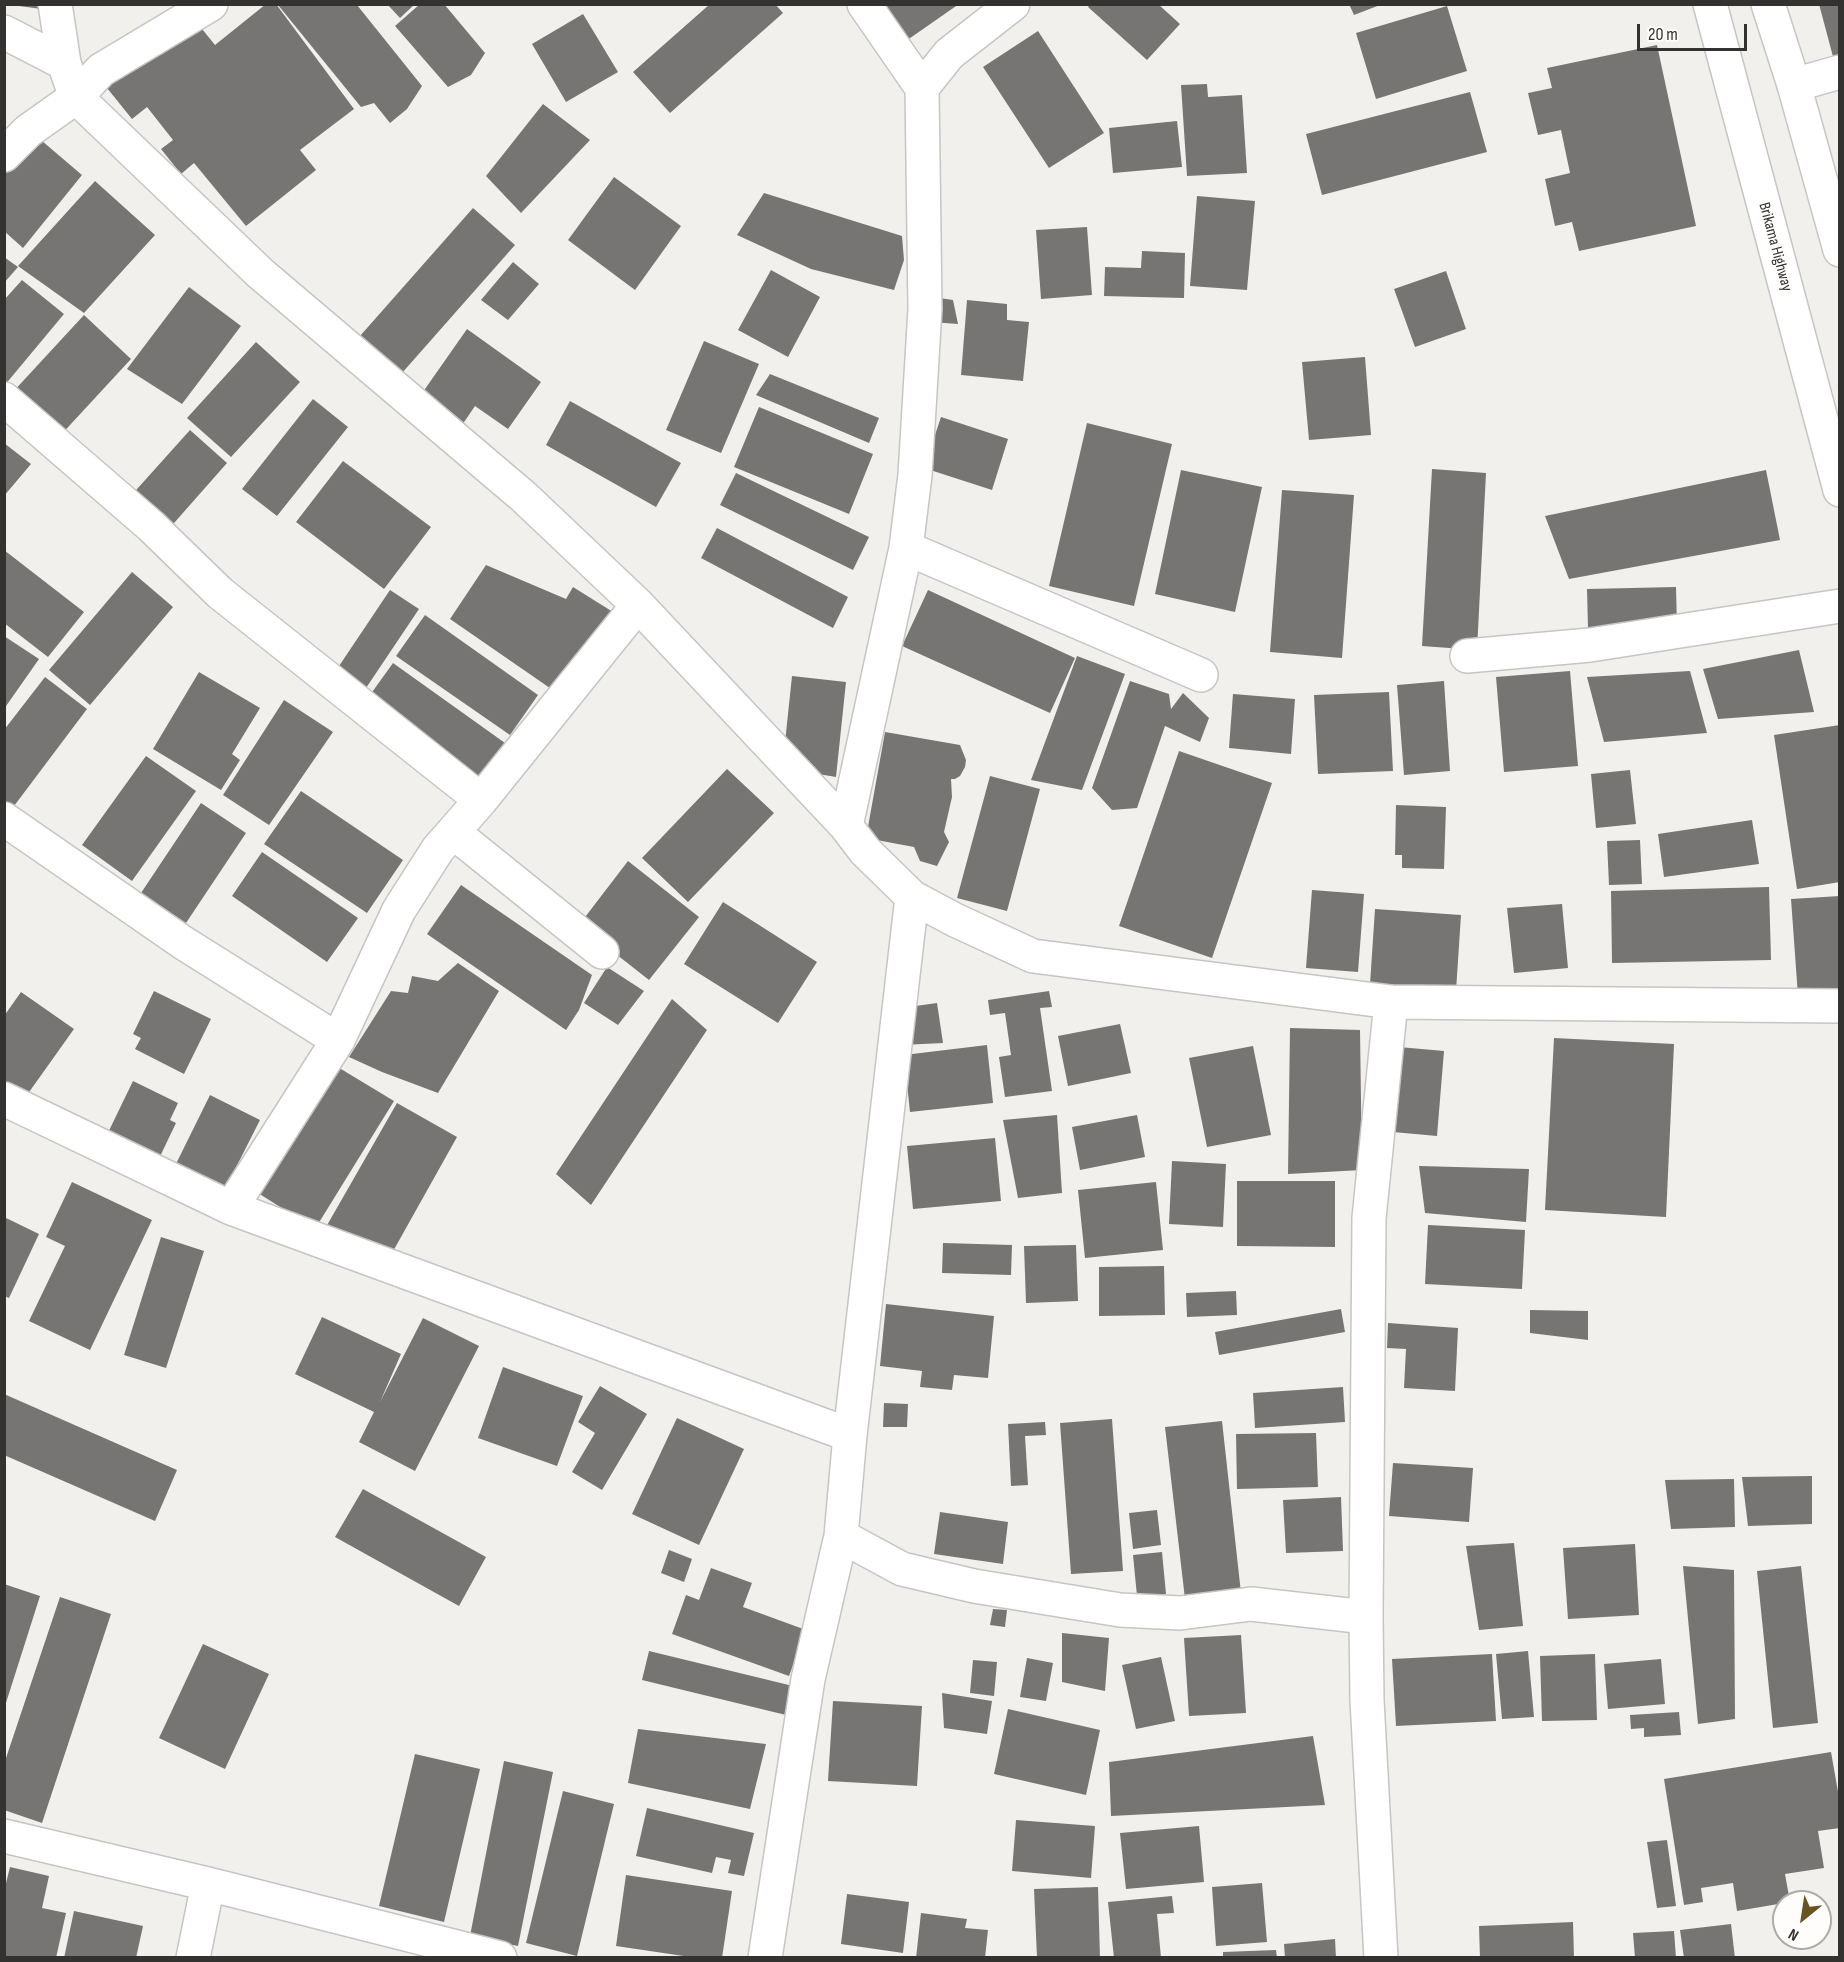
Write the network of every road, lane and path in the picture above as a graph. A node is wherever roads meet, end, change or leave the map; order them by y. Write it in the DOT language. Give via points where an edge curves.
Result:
graph roads {
  1 [pos="55,4"];
  2 [pos="212,4"];
  3 [pos="864,4"];
  4 [pos="1013,4"];
  5 [pos="1710,4"];
  6 [pos="1768,4"];
  7 [pos="4,32"];
  8 [pos="64,63"];
  9 [pos="1839,72"];
  10 [pos="1794,85"];
  11 [pos="922,88"];
  12 [pos="76,97"];
  13 [pos="4,155"];
  14 [pos="1839,250"];
  15 [pos="4,399"];
  16 [pos="1839,490"];
  17 [pos="906,548"];
  18 [pos="638,604"];
  19 [pos="1839,606"];
  20 [pos="1467,656"];
  21 [pos="1201,675"];
  22 [pos="481,801"];
  23 [pos="4,819"];
  24 [pos="846,826"];
  25 [pos="453,832"];
  26 [pos="912,897"];
  27 [pos="602,952"];
  28 [pos="1391,1002"];
  29 [pos="1839,1006"];
  30 [pos="338,1040"];
  31 [pos="4,1099"];
  32 [pos="231,1208"];
  33 [pos="850,1435"];
  34 [pos="841,1536"];
  35 [pos="1366,1617"];
  36 [pos="4,1836"];
  37 [pos="208,1884"];
  38 [pos="193,1958"];
  39 [pos="500,1958"];
  40 [pos="765,1958"];
  41 [pos="1381,1958"];
  1 -- 8 [label="main road"];
  2 -- 12 [label="main road" via="101,70"];
  3 -- 11 [label="main road"];
  4 -- 11 [label="main road" via="949,54"];
  5 -- 16 [label="main road, Brikama Highway"];
  6 -- 10 [label="main road"];
  7 -- 8 [label="main road"];
  8 -- 12 [label="main road"];
  9 -- 10 [label="main road"];
  10 -- 14 [label="main road"];
  11 -- 17 [label="main road" via="925,309 915,475"];
  12 -- 13 [label="main road" via="28,131"];
  12 -- 18 [label="main road" via="260,273 524,498"];
  15 -- 22 [label="main road" via="151,526 220,593"];
  17 -- 21 [label="main road"];
  17 -- 24 [label="main road"];
  18 -- 22 [label="main road"];
  18 -- 24 [label="main road"];
  19 -- 20 [label="main road" via="1590,645"];
  22 -- 25 [label="main road"];
  23 -- 30 [label="main road" via="182,942"];
  24 -- 26 [label="main road" via="865,851"];
  25 -- 27 [label="main road"];
  25 -- 30 [label="main road" via="399,910"];
  26 -- 28 [label="main road" via="1033,956"];
  26 -- 33 [label="main road"];
  28 -- 29 [label="main road"];
  28 -- 35 [label="main road" via="1369,1218"];
  30 -- 32 [label="main road"];
  31 -- 32 [label="main road"];
  32 -- 33 [label="main road"];
  33 -- 34 [label="main road"];
  34 -- 35 [label="main road" via="902,1569 974,1586 1120,1610 1180,1613 1251,1604"];
  34 -- 40 [label="main road" via="808,1679"];
  35 -- 41 [label="main road"];
  36 -- 37 [label="main road"];
  37 -- 38 [label="main road"];
  37 -- 39 [label="main road"];
}
